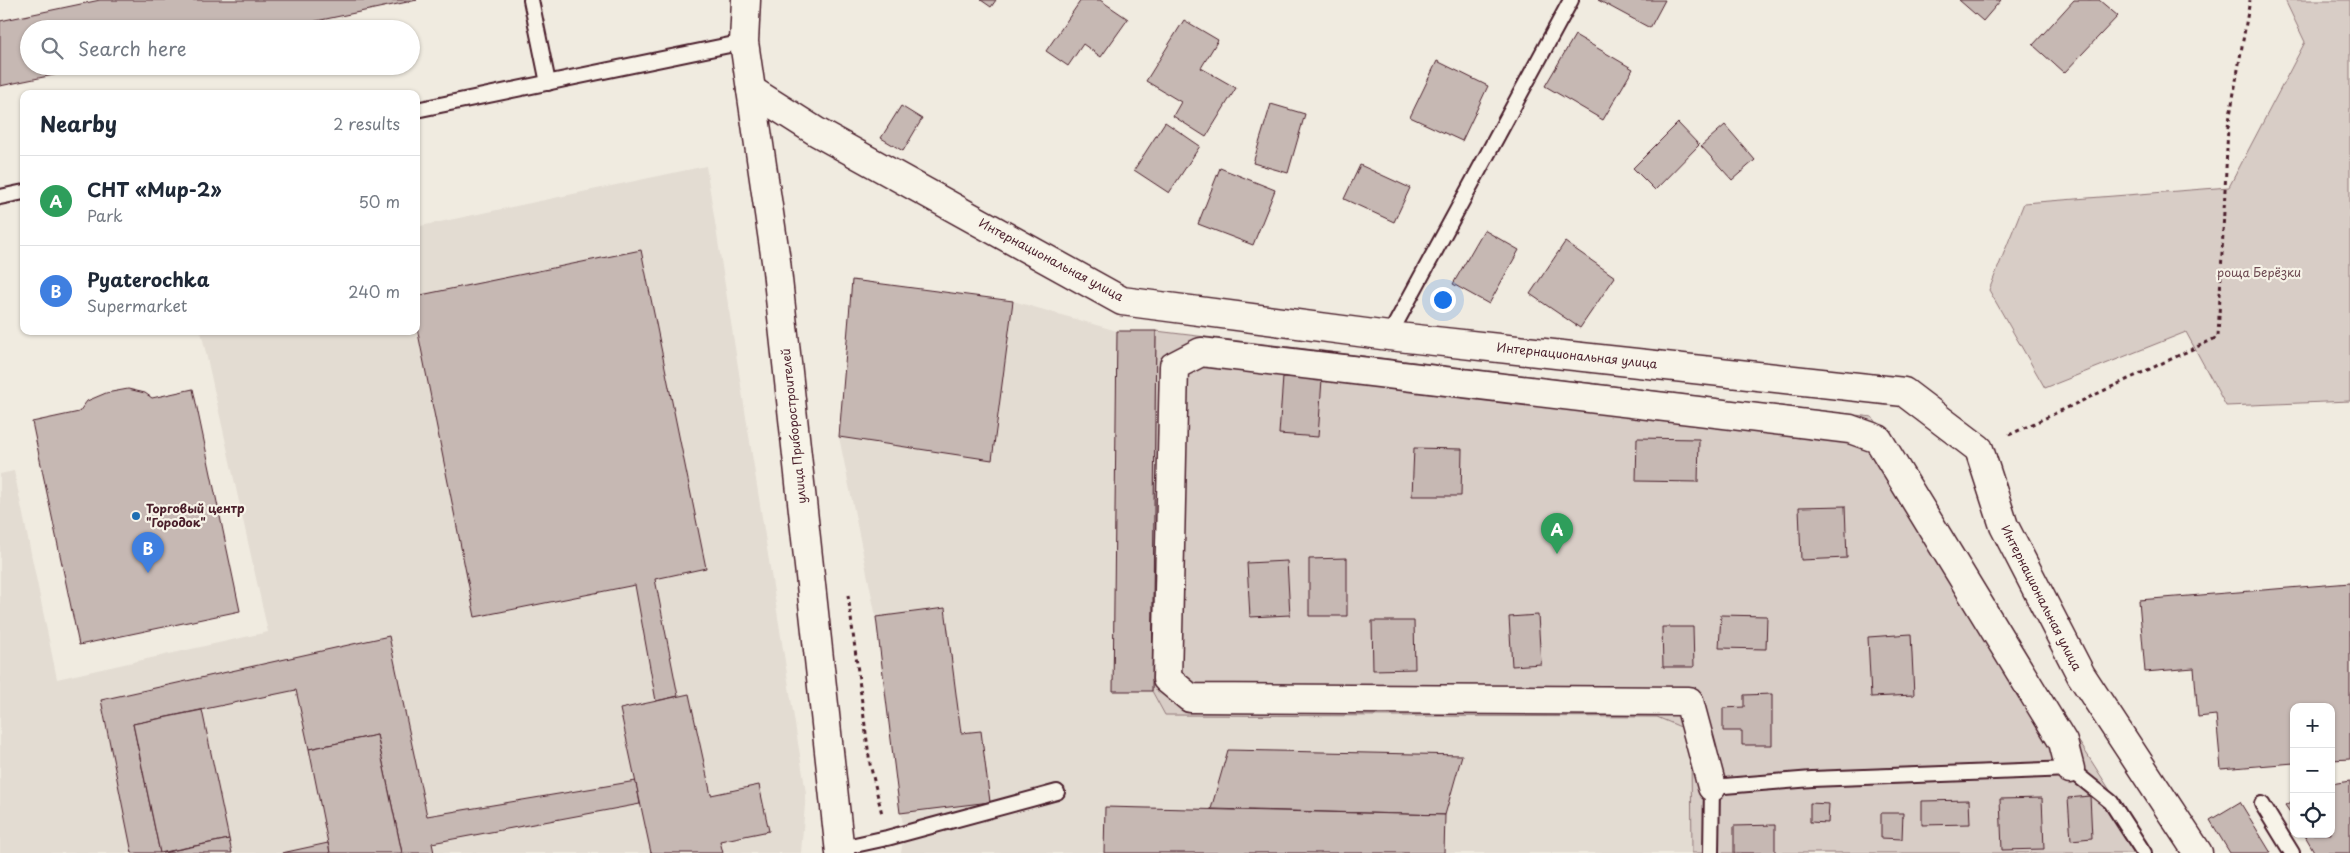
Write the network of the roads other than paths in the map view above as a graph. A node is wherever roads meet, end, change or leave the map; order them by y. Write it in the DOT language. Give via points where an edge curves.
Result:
graph roads {
  1 [pos="531,0"];
  2 [pos="746,0"];
  3 [pos="1571,0"];
  4 [pos="744,42"];
  5 [pos="548,83"];
  6 [pos="751,90"];
  7 [pos="420,109"];
  8 [pos="20,193"];
  9 [pos="0,197"];
  10 [pos="1389,336"];
  11 [pos="2070,769"];
  12 [pos="1712,787"];
  13 [pos="1056,792"];
  14 [pos="2262,804"];
  15 [pos="840,850"];
  16 [pos="1711,853"];
  17 [pos="2144,853"];
  18 [pos="2198,853"];
  19 [pos="2292,853"];
  1 -- 5 [label="lane"];
  2 -- 4 [label="street, улица Приборостроителей"];
  3 -- 10 [label="lane"];
  4 -- 5 [label="lane"];
  4 -- 6 [label="street, улица Приборостроителей"];
  5 -- 7 [label="lane"];
  6 -- 10 [label="street, Интернациональная улица" via="817,132 1122,301"];
  6 -- 15 [label="street, улица Приборостроителей" via="776,261"];
  8 -- 9 [label="lane"];
  10 -- 18 [label="street, Интернациональная улица" via="1904,392 1979,450 2004,526 2081,675"];
  11 -- 12 [label="lane"];
  11 -- 12 [label="street" via="2063,742 1878,439 1850,429 1201,352 1174,366 1167,679 1190,698 1689,701"];
  11 -- 17 [label="lane" via="2111,802"];
  12 -- 16 [label="lane"];
  13 -- 15 [label="lane"];
  14 -- 19 [label="lane"];
}
